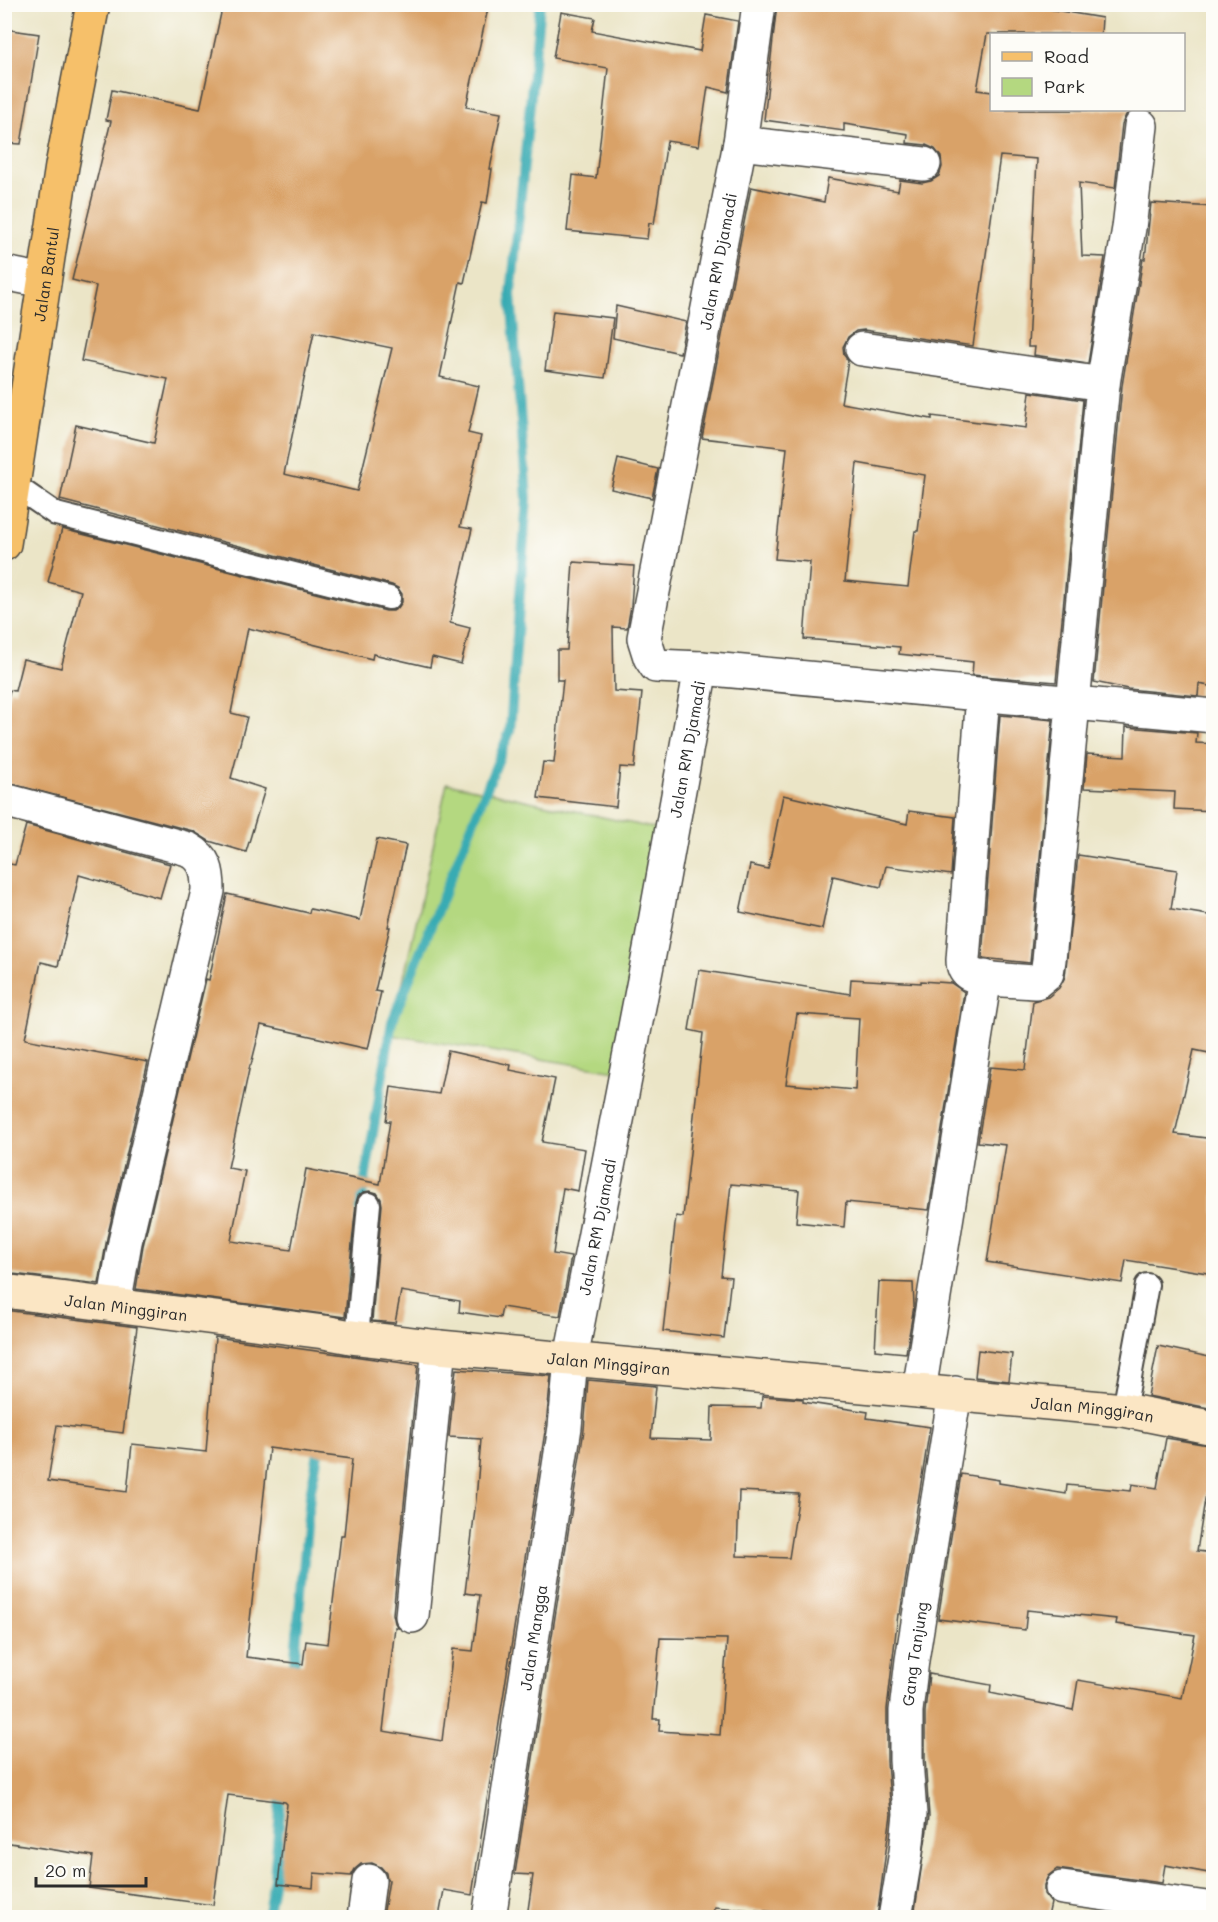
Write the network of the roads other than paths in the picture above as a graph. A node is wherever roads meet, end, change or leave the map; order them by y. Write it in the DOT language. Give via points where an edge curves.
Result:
graph roads {
  1 [pos="93,4"];
  2 [pos="759,4"];
  3 [pos="1141,126"];
  4 [pos="740,143"];
  5 [pos="924,164"];
  6 [pos="4,273"];
  7 [pos="44,281"];
  8 [pos="862,349"];
  9 [pos="1103,384"];
  10 [pos="9,484"];
  11 [pos="4,544"];
  12 [pos="389,598"];
  13 [pos="701,668"];
  14 [pos="983,694"];
  15 [pos="1075,702"];
  16 [pos="1214,716"];
  17 [pos="4,800"];
  18 [pos="985,977"];
  19 [pos="369,1204"];
  20 [pos="1148,1285"];
  21 [pos="4,1291"];
  22 [pos="114,1305"];
  23 [pos="344,1336"];
  24 [pos="439,1347"];
  25 [pos="571,1358"];
  26 [pos="919,1391"];
  27 [pos="955,1393"];
  28 [pos="1124,1410"];
  29 [pos="1214,1428"];
  30 [pos="412,1616"];
  31 [pos="369,1881"];
  32 [pos="1062,1888"];
  33 [pos="1214,1910"];
  34 [pos="364,1917"];
  35 [pos="489,1917"];
  36 [pos="895,1917"];
  1 -- 7 [label="main road, Jalan Bantul"];
  2 -- 4 [label="street, Jalan RM Djamadi"];
  3 -- 9 [label="street"];
  4 -- 5 [label="street"];
  4 -- 13 [label="street, Jalan RM Djamadi" via="644,638 656,666"];
  6 -- 7 [label="street"];
  7 -- 10 [label="main road, Jalan Bantul"];
  8 -- 9 [label="street"];
  9 -- 15 [label="street"];
  10 -- 11 [label="main road, Jalan Bantul"];
  10 -- 12 [label="lane" via="56,514"];
  13 -- 14 [label="street"];
  13 -- 25 [label="street, Jalan RM Djamadi"];
  14 -- 15 [label="street"];
  14 -- 18 [label="street" via="963,960 969,973"];
  15 -- 16 [label="street"];
  15 -- 18 [label="street" via="1047,973 1036,982"];
  17 -- 22 [label="street" via="188,849 207,869 208,891 125,1242"];
  18 -- 26 [label="street"];
  19 -- 23 [label="lane"];
  20 -- 28 [label="lane"];
  21 -- 22 [label="street, Jalan Minggiran"];
  22 -- 23 [label="street, Jalan Minggiran"];
  23 -- 24 [label="street, Jalan Minggiran"];
  24 -- 25 [label="street, Jalan Minggiran"];
  24 -- 30 [label="street"];
  25 -- 26 [label="street, Jalan Minggiran"];
  25 -- 35 [label="street, Jalan Mangga" via="565,1427"];
  26 -- 27 [label="street, Jalan Minggiran"];
  27 -- 28 [label="street, Jalan Minggiran"];
  27 -- 36 [label="street, Gang Tanjung" via="906,1711 910,1814"];
  28 -- 29 [label="street, Jalan Minggiran"];
  31 -- 34 [label="street"];
  32 -- 33 [label="street"];
}
